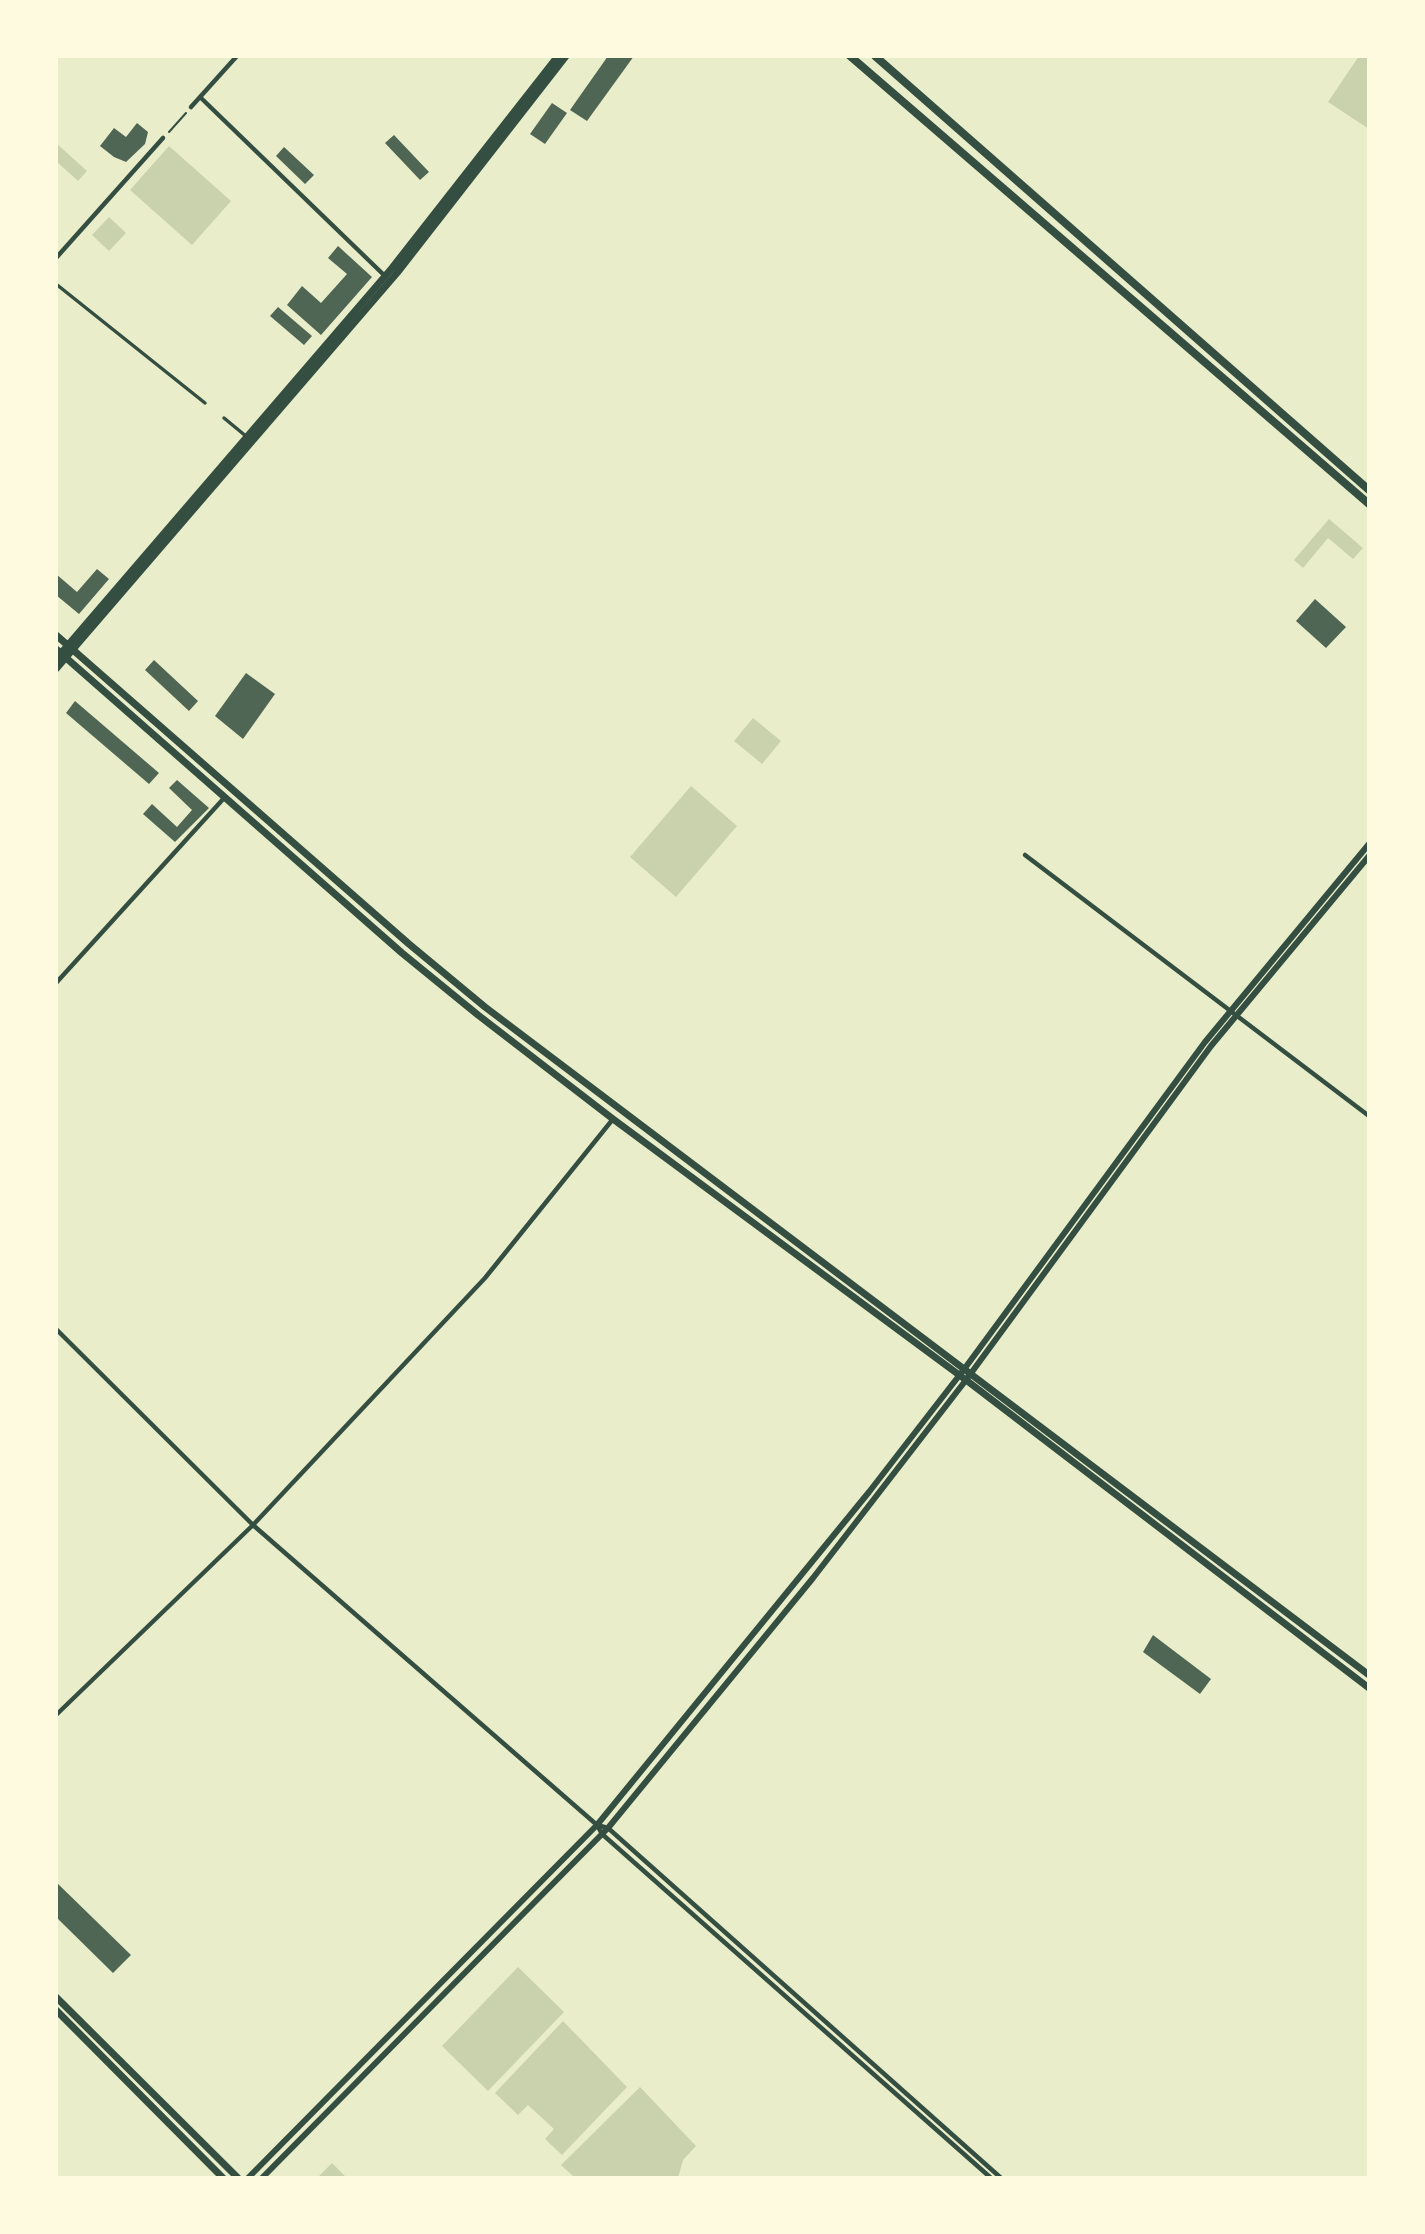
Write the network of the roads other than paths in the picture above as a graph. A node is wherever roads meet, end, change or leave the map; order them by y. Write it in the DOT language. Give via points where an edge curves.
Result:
graph roads {
  1 [pos="227,56"];
  2 [pos="237,56"];
  3 [pos="558,56"];
  4 [pos="566,56"];
  5 [pos="850,56"];
  6 [pos="875,56"];
  7 [pos="232,61"];
  8 [pos="200,97"];
  9 [pos="191,107"];
  10 [pos="163,138"];
  11 [pos="56,258"];
  12 [pos="387,278"];
  13 [pos="56,284"];
  14 [pos="205,403"];
  15 [pos="224,418"];
  16 [pos="252,441"];
  17 [pos="1369,490"];
  18 [pos="1369,504"];
  19 [pos="56,635"];
  20 [pos="70,648"];
  21 [pos="60,655"];
  22 [pos="56,669"];
  23 [pos="226,797"];
  24 [pos="1369,844"];
  25 [pos="1025,855"];
  26 [pos="1369,856"];
  27 [pos="56,983"];
  28 [pos="1232,1013"];
  29 [pos="1369,1116"];
  30 [pos="613,1119"];
  31 [pos="56,1329"];
  32 [pos="968,1370"];
  33 [pos="963,1378"];
  34 [pos="253,1525"];
  35 [pos="1369,1675"];
  36 [pos="1369,1688"];
  37 [pos="56,1715"];
  38 [pos="597,1825"];
  39 [pos="608,1828"];
  40 [pos="602,1835"];
  41 [pos="56,1997"];
  42 [pos="56,2010"];
  43 [pos="223,2178"];
  44 [pos="238,2178"];
  45 [pos="248,2178"];
  46 [pos="262,2178"];
  47 [pos="990,2178"];
  48 [pos="1001,2178"];
  1 -- 7 [label="street"];
  2 -- 7 [label="street"];
  3 -- 12 [label="main road"];
  4 -- 12 [label="main road"];
  5 -- 18 [label="main road"];
  6 -- 17 [label="main road"];
  7 -- 8 [label="street"];
  8 -- 9 [label="street"];
  8 -- 12 [label="street"];
  10 -- 11 [label="street"];
  12 -- 16 [label="main road"];
  12 -- 20 [label="main road"];
  13 -- 14 [label="street"];
  15 -- 16 [label="street"];
  16 -- 20 [label="main road"];
  19 -- 20 [label="main road"];
  20 -- 21 [label="main road"];
  20 -- 32 [label="main road" via="485,1007"];
  21 -- 22 [label="main road"];
  21 -- 23 [label="main road"];
  23 -- 27 [label="street"];
  23 -- 30 [label="main road" via="402,953"];
  24 -- 28 [label="street"];
  25 -- 28 [label="street"];
  26 -- 28 [label="street"];
  28 -- 29 [label="street"];
  28 -- 32 [label="street"];
  30 -- 33 [label="main road"];
  30 -- 34 [label="street" via="485,1278"];
  31 -- 34 [label="street"];
  32 -- 33 [label="street"];
  32 -- 35 [label="main road"];
  33 -- 36 [label="main road"];
  33 -- 38 [label="street"];
  33 -- 39 [label="street" via="813,1578"];
  34 -- 37 [label="street"];
  34 -- 38 [label="street"];
  38 -- 39 [label="street"];
  38 -- 40 [label="street"];
  38 -- 45 [label="street"];
  39 -- 40 [label="street"];
  39 -- 48 [label="street"];
  40 -- 46 [label="street"];
  40 -- 47 [label="street"];
  41 -- 44 [label="main road"];
  42 -- 43 [label="main road"];
}
